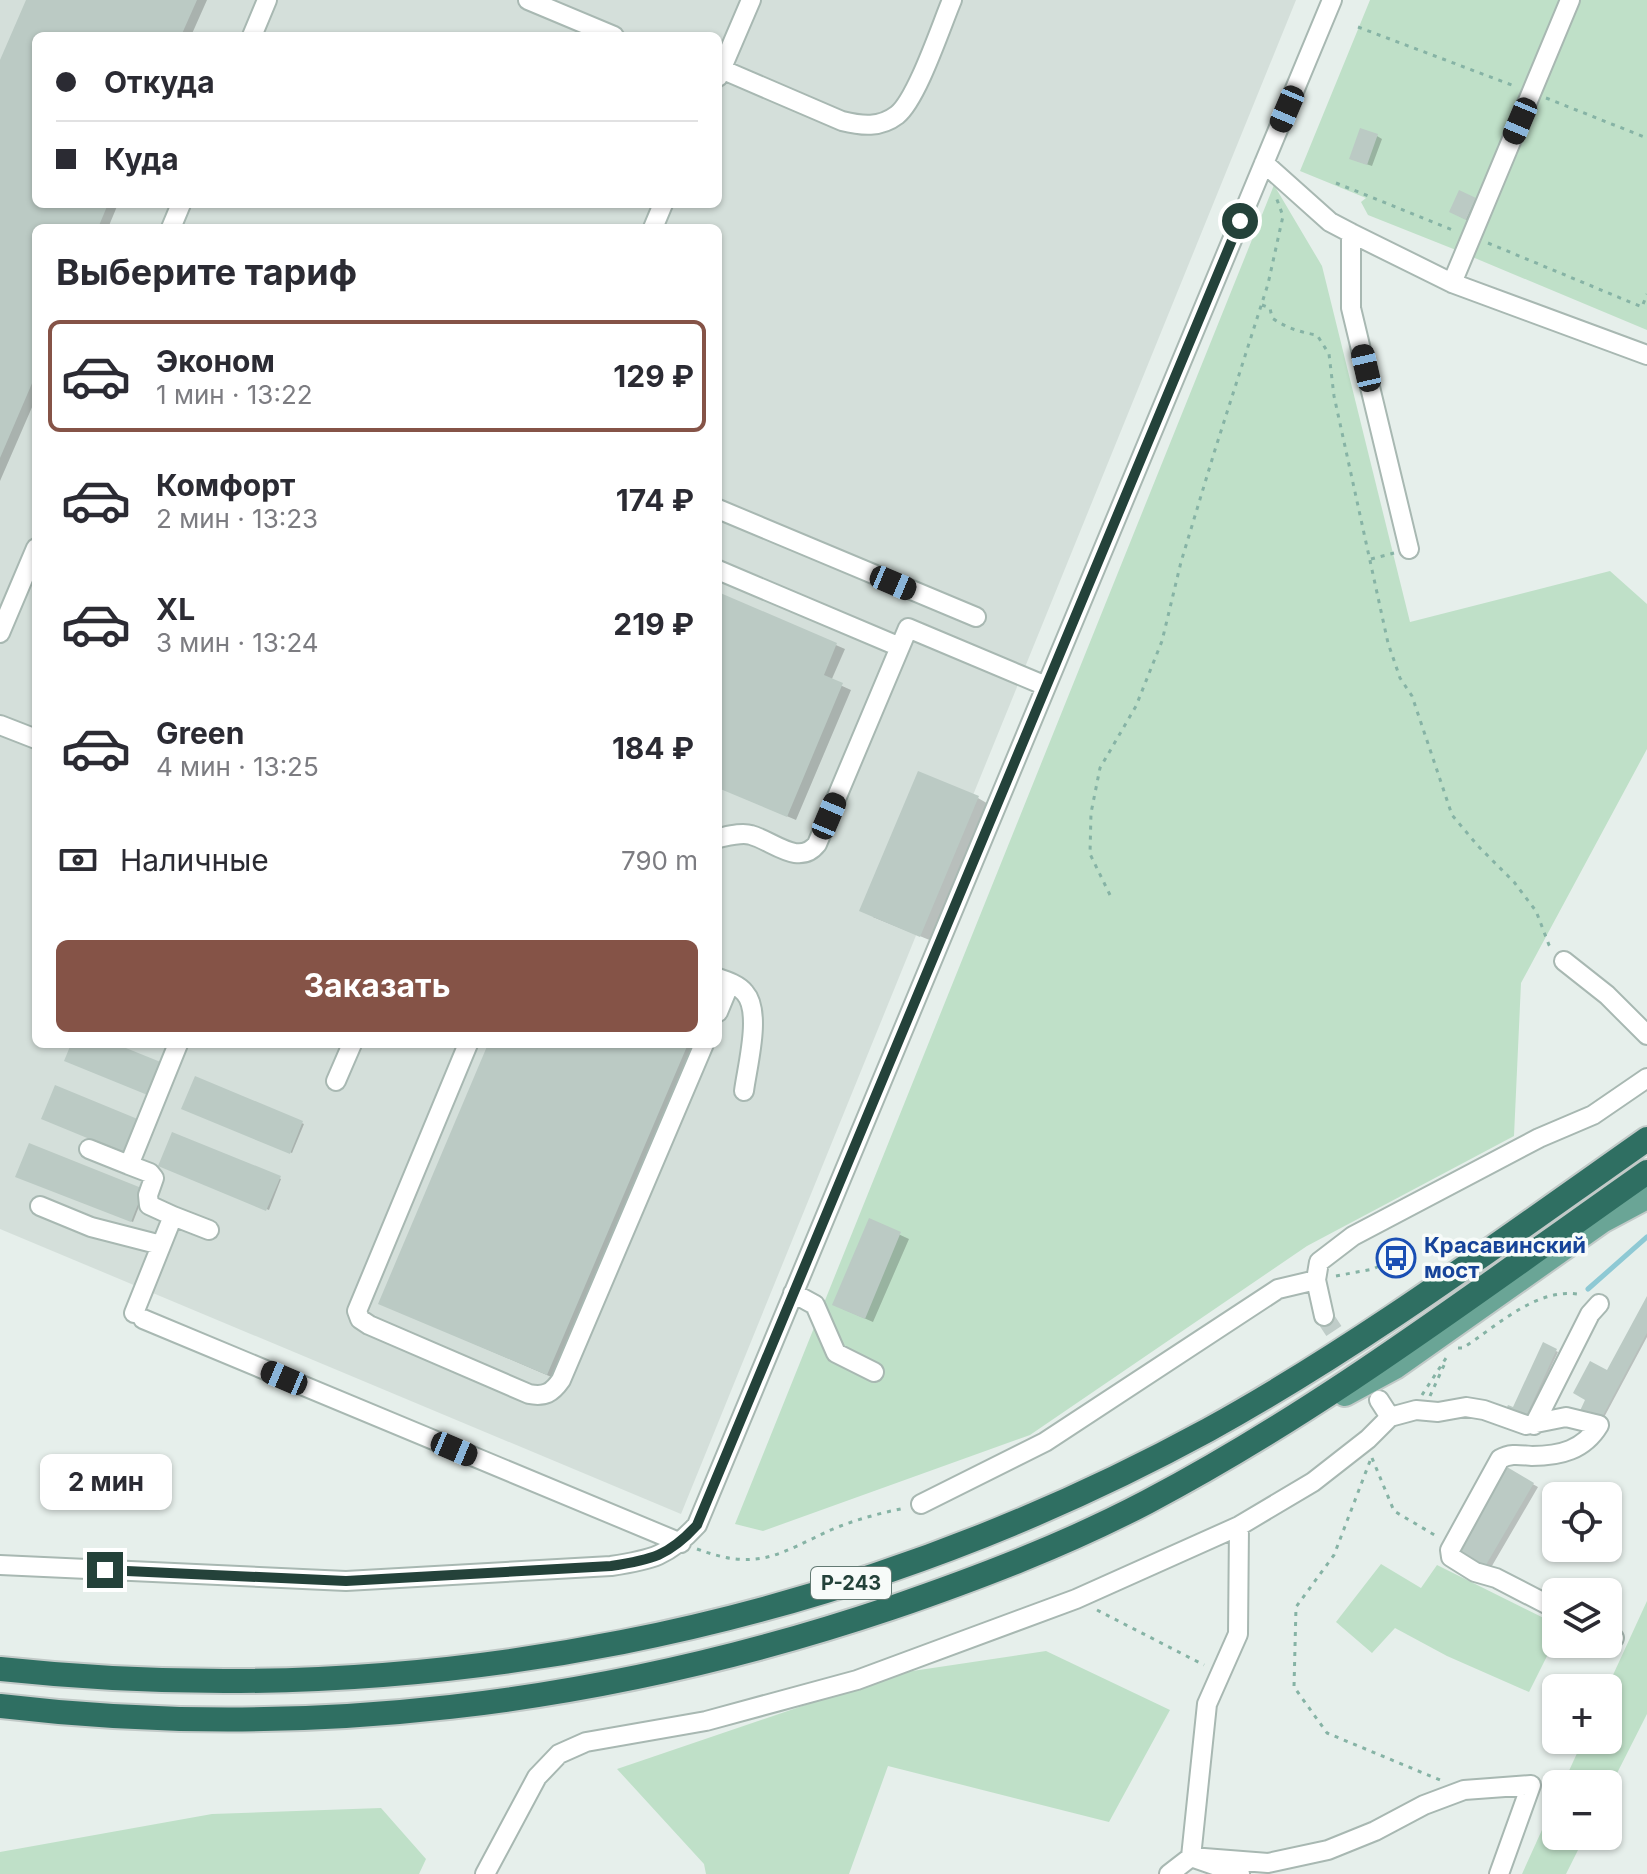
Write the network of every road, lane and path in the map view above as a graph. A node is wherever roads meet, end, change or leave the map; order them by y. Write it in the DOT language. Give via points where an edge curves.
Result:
graph roads {
  1 [pos="267,0"];
  2 [pos="528,0"];
  3 [pos="751,0"];
  4 [pos="952,0"];
  5 [pos="1332,0"];
  6 [pos="1570,0"];
  7 [pos="1358,27"];
  8 [pos="254,32"];
  9 [pos="604,32"];
  10 [pos="722,68"];
  11 [pos="722,74"];
  12 [pos="1532,92"];
  13 [pos="1647,138"];
  14 [pos="1264,163"];
  15 [pos="1336,183"];
  16 [pos="1283,216"];
  17 [pos="1351,233"];
  18 [pos="1471,236"];
  19 [pos="1452,283"];
  20 [pos="1647,294"];
  21 [pos="1262,305"];
  22 [pos="1647,355"];
  23 [pos="722,511"];
  24 [pos="1409,549"];
  25 [pos="32,557"];
  26 [pos="1371,559"];
  27 [pos="722,572"];
  28 [pos="922,595"];
  29 [pos="976,617"];
  30 [pos="908,628"];
  31 [pos="0,633"];
  32 [pos="900,647"];
  33 [pos="1046,686"];
  34 [pos="0,725"];
  35 [pos="32,737"];
  36 [pos="722,837"];
  37 [pos="1110,895"];
  38 [pos="1564,961"];
  39 [pos="724,980"];
  40 [pos="1647,1035"];
  41 [pos="176,1048"];
  42 [pos="350,1048"];
  43 [pos="466,1048"];
  44 [pos="702,1048"];
  45 [pos="1647,1078"];
  46 [pos="336,1081"];
  47 [pos="744,1091"];
  48 [pos="1647,1133"];
  49 [pos="1647,1139"];
  50 [pos="89,1149"];
  51 [pos="129,1165"];
  52 [pos="1603,1170"];
  53 [pos="1647,1172"];
  54 [pos="1647,1197"];
  55 [pos="40,1206"];
  56 [pos="173,1216"];
  57 [pos="1584,1216"];
  58 [pos="209,1230"];
  59 [pos="161,1245"];
  60 [pos="1396,1258"];
  61 [pos="1522,1278"];
  62 [pos="1316,1280"];
  63 [pos="793,1293"];
  64 [pos="1599,1304"];
  65 [pos="1324,1316"];
  66 [pos="1458,1348"];
  67 [pos="874,1372"];
  68 [pos="1379,1400"];
  69 [pos="1407,1413"];
  70 [pos="1534,1425"];
  71 [pos="1274,1428"];
  72 [pos="921,1504"];
  73 [pos="1239,1526"];
  74 [pos="681,1543"];
  75 [pos="1451,1545"];
  76 [pos="0,1565"];
  77 [pos="1076,1599"];
  78 [pos="1542,1602"];
  79 [pos="0,1669"];
  80 [pos="1220,1673"];
  81 [pos="0,1706"];
  82 [pos="1464,1790"];
  83 [pos="1191,1857"];
  84 [pos="485,1874"];
  85 [pos="1169,1874"];
  86 [pos="1240,1874"];
  87 [pos="1499,1874"];
  1 -- 8 [label="street"];
  2 -- 9 [label="street"];
  3 -- 10 [label="street"];
  4 -- 11 [label="street" via="913,93 900,113 883,123 842,121"];
  5 -- 14 [label="street"];
  6 -- 12 [label="street"];
  7 -- 12 [label="path"];
  12 -- 13 [label="path"];
  12 -- 18 [label="street"];
  14 -- 17 [label="street" via="1330,222"];
  14 -- 33 [label="street"];
  15 -- 18 [label="path"];
  16 -- 21 [label="path"];
  17 -- 19 [label="street"];
  17 -- 24 [label="street" via="1351,308"];
  18 -- 19 [label="street"];
  18 -- 20 [label="path" via="1642,307"];
  19 -- 22 [label="street"];
  21 -- 26 [label="path" via="1283,325 1317,335 1329,354"];
  21 -- 37 [label="path" via="1181,562 1162,641 1136,706 1100,768 1090,854"];
  23 -- 28 [label="street"];
  24 -- 26 [label="path"];
  25 -- 31 [label="street"];
  26 -- 38 [label="path" via="1388,643 1412,696 1452,815 1514,882 1536,911 1549,945"];
  27 -- 32 [label="street"];
  28 -- 29 [label="street"];
  28 -- 30 [label="street"];
  30 -- 32 [label="street"];
  30 -- 33 [label="street"];
  32 -- 36 [label="street" via="811,852 794,853 749,834"];
  33 -- 63 [label="street"];
  34 -- 35 [label="street"];
  38 -- 40 [label="street"];
  39 -- 47 [label="street" via="745,992 752,1006"];
  41 -- 51 [label="street"];
  42 -- 46 [label="street"];
  43 -- 44 [label="street" via="357,1311 369,1325 541,1396 553,1392 561,1380"];
  45 -- 62 [label="street" via="1593,1115 1353,1236 1319,1262"];
  48 -- 52 [label="main road"];
  49 -- 52 [label="highway, Р-243"];
  50 -- 51 [label="street"];
  51 -- 56 [label="street" via="154,1178 149,1205"];
  52 -- 79 [label="highway, Р-243" via="1357,1341 1206,1430 1065,1502 849,1583 617,1645 460,1669 256,1682"];
  53 -- 57 [label="highway, Р-243"];
  54 -- 61 [label="main road" via="1602,1221"];
  55 -- 59 [label="street" via="91,1227"];
  56 -- 58 [label="street"];
  56 -- 59 [label="street"];
  57 -- 61 [label="main road"];
  57 -- 71 [label="highway, Р-243"];
  59 -- 74 [label="street" via="138,1316"];
  60 -- 62 [label="path" via="1373,1269"];
  61 -- 71 [label="main road" via="1395,1367"];
  62 -- 65 [label="street"];
  62 -- 72 [label="street" via="1278,1289 1045,1442"];
  63 -- 67 [label="street" via="815,1305 836,1353"];
  63 -- 74 [label="street" via="697,1525"];
  64 -- 66 [label="path" via="1579,1294 1545,1295"];
  64 -- 70 [label="street"];
  68 -- 69 [label="street"];
  69 -- 69 [label="path" via="1420,1398 1448,1355"];
  69 -- 70 [label="street" via="1475,1407"];
  69 -- 73 [label="street" via="1313,1482"];
  70 -- 75 [label="street" via="1566,1417 1599,1425 1577,1448 1500,1459"];
  71 -- 81 [label="highway, Р-243" via="1148,1501 1005,1566 800,1637 624,1681 478,1704 271,1719 137,1717"];
  72 -- 74 [label="path" via="844,1525 772,1558 720,1558"];
  73 -- 77 [label="street"];
  73 -- 80 [label="street" via="1238,1634"];
  74 -- 76 [label="street" via="649,1561 611,1566 346,1581"];
  75 -- 78 [label="street" via="1449,1554 1455,1561"];
  75 -- 82 [label="path" via="1394,1511 1371,1457 1334,1555 1296,1607 1294,1687 1327,1733"];
  77 -- 80 [label="path"];
  77 -- 84 [label="street" via="857,1680 706,1721 586,1742 559,1754 537,1777"];
  80 -- 83 [label="street" via="1207,1704"];
  82 -- 83 [label="street" via="1328,1850 1268,1863"];
  82 -- 87 [label="street" via="1531,1785"];
  83 -- 85 [label="street"];
  83 -- 86 [label="street"];
}
